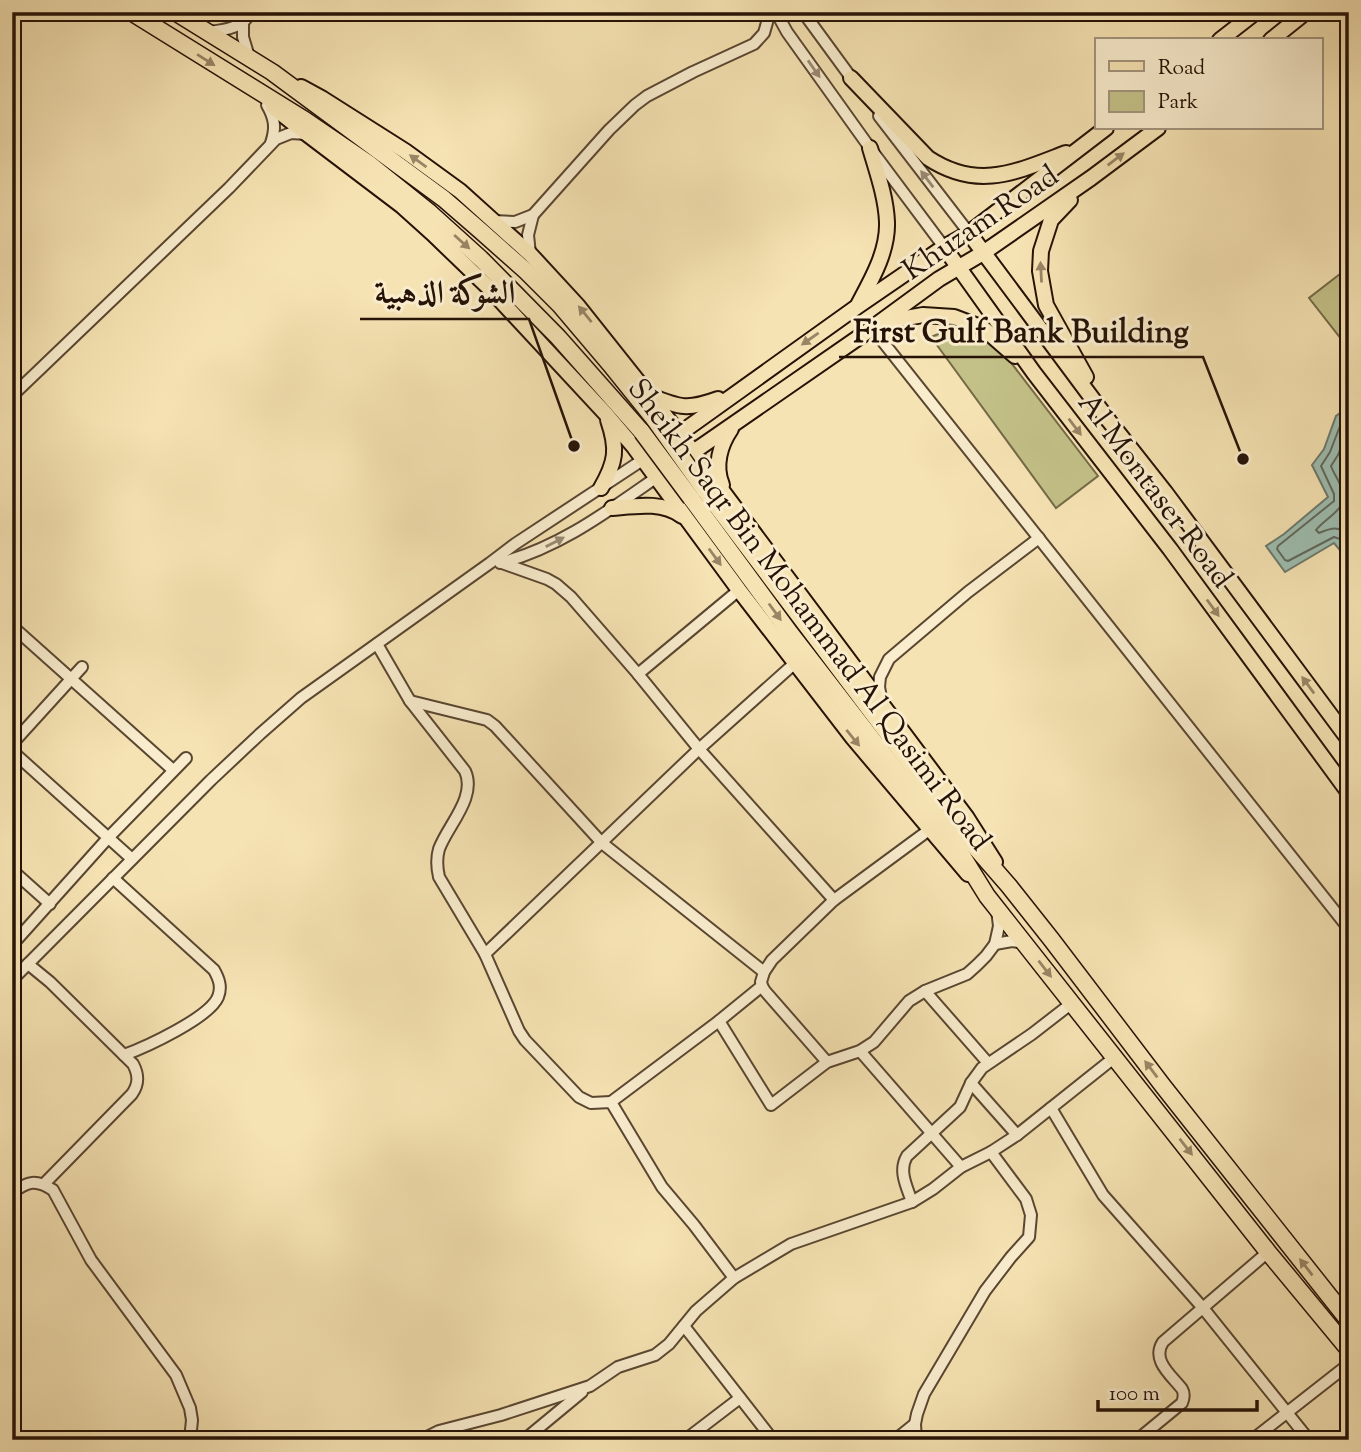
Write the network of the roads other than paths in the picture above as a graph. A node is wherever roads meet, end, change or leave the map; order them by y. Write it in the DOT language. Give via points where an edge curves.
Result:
graph roads {
  1 [pos="131,12"];
  2 [pos="175,12"];
  3 [pos="770,12"];
  4 [pos="776,12"];
  5 [pos="803,12"];
  6 [pos="1306,12"];
  7 [pos="1253,14"];
  8 [pos="247,17"];
  9 [pos="208,32"];
  10 [pos="1223,38"];
  11 [pos="1274,38"];
  12 [pos="250,58"];
  13 [pos="272,72"];
  14 [pos="851,78"];
  15 [pos="249,87"];
  16 [pos="264,100"];
  17 [pos="1104,130"];
  18 [pos="1155,130"];
  19 [pos="307,134"];
  20 [pos="271,144"];
  21 [pos="870,148"];
  22 [pos="1080,148"];
  23 [pos="1091,177"];
  24 [pos="533,215"];
  25 [pos="493,220"];
  26 [pos="969,233"];
  27 [pos="944,247"];
  28 [pos="983,253"];
  29 [pos="530,254"];
  30 [pos="959,267"];
  31 [pos="858,306"];
  32 [pos="875,325"];
  33 [pos="1034,373"];
  34 [pos="736,392"];
  35 [pos="12,396"];
  36 [pos="650,396"];
  37 [pos="605,413"];
  38 [pos="742,418"];
  39 [pos="1110,421"];
  40 [pos="679,433"];
  41 [pos="694,452"];
  42 [pos="643,459"];
  43 [pos="657,477"];
  44 [pos="601,488"];
  45 [pos="698,494"];
  46 [pos="726,496"];
  47 [pos="612,508"];
  48 [pos="688,520"];
  49 [pos="1039,538"];
  50 [pos="496,563"];
  51 [pos="739,590"];
  52 [pos="12,626"];
  53 [pos="377,644"];
  54 [pos="795,663"];
  55 [pos="82,667"];
  56 [pos="638,674"];
  57 [pos="72,678"];
  58 [pos="410,701"];
  59 [pos="883,706"];
  60 [pos="1349,740"];
  61 [pos="12,744"];
  62 [pos="699,749"];
  63 [pos="12,751"];
  64 [pos="186,758"];
  65 [pos="173,770"];
  66 [pos="1349,793"];
  67 [pos="929,830"];
  68 [pos="108,838"];
  69 [pos="602,843"];
  70 [pos="132,859"];
  71 [pos="12,870"];
  72 [pos="113,877"];
  73 [pos="1009,886"];
  74 [pos="834,900"];
  75 [pos="992,902"];
  76 [pos="50,904"];
  77 [pos="1349,929"];
  78 [pos="1024,943"];
  79 [pos="995,944"];
  80 [pos="12,945"];
  81 [pos="485,954"];
  82 [pos="28,964"];
  83 [pos="764,972"];
  84 [pos="12,980"];
  85 [pos="762,986"];
  86 [pos="925,991"];
  87 [pos="1072,1003"];
  88 [pos="719,1021"];
  89 [pos="860,1051"];
  90 [pos="124,1055"];
  91 [pos="1115,1057"];
  92 [pos="827,1062"];
  93 [pos="988,1063"];
  94 [pos="971,1083"];
  95 [pos="611,1102"];
  96 [pos="1051,1108"];
  97 [pos="932,1133"];
  98 [pos="1017,1135"];
  99 [pos="991,1152"];
  100 [pos="961,1167"];
  101 [pos="44,1184"];
  102 [pos="12,1193"];
  103 [pos="912,1202"];
  104 [pos="1268,1252"];
  105 [pos="734,1278"];
  106 [pos="1203,1308"];
  107 [pos="1349,1321"];
  108 [pos="684,1326"];
  109 [pos="1349,1350"];
  110 [pos="1349,1364"];
  111 [pos="590,1386"];
  112 [pos="740,1398"];
  113 [pos="1287,1412"];
  114 [pos="915,1424"];
  115 [pos="1152,1435"];
  116 [pos="190,1440"];
  117 [pos="421,1440"];
  118 [pos="524,1440"];
  119 [pos="685,1440"];
  120 [pos="773,1440"];
  121 [pos="895,1440"];
  122 [pos="916,1440"];
  123 [pos="1136,1440"];
  124 [pos="1252,1440"];
  125 [pos="1309,1440"];
  1 -- 15 [label="highway, Sheikh Saqr Bin Mohammad Al Qasimi Road, one-way"];
  2 -- 9 [label="highway, Sheikh Saqr Bin Mohammad Al Qasimi Road"];
  3 -- 24 [label="street" via="764,33 754,44 635,105"];
  4 -- 21 [label="street, Al Montaser Road, one-way"];
  5 -- 14 [label="street, Al Montaser Road"];
  6 -- 11 [label="main road"];
  7 -- 10 [label="main road"];
  8 -- 9 [label="street"];
  8 -- 12 [label="street" via="244,44"];
  9 -- 12 [label="highway, Sheikh Saqr Bin Mohammad Al Qasimi Road"];
  12 -- 13 [label="highway, Sheikh Saqr Bin Mohammad Al Qasimi Road"];
  25 -- 13 [label="main road, one-way" via="405,151"];
  13 -- 45 [label="highway, Sheikh Saqr Bin Mohammad Al Qasimi Road, bridge" via="444,199 527,272 654,420"];
  14 -- 22 [label="main road" via="928,158 961,174 986,177 1010,173"];
  26 -- 14 [label="street, Al Montaser Road, one-way"];
  15 -- 16 [label="main road"];
  15 -- 45 [label="highway, Sheikh Saqr Bin Mohammad Al Qasimi Road, one-way, bridge" via="368,163 481,259 558,337"];
  16 -- 19 [label="main road"];
  16 -- 20 [label="street" via="275,125"];
  17 -- 22 [label="main road, Khuzam Road"];
  23 -- 18 [label="main road, Khuzam Road, one-way"];
  19 -- 20 [label="street" via="291,133"];
  19 -- 37 [label="main road" via="402,206 449,249"];
  20 -- 35 [label="street"];
  21 -- 27 [label="street, Al Montaser Road"];
  21 -- 31 [label="main road" via="887,225 880,260"];
  22 -- 26 [label="main road, Khuzam Road"];
  23 -- 28 [label="main road, Khuzam Road"];
  39 -- 23 [label="main road, one-way" via="1046,305 1040,271 1051,220"];
  24 -- 25 [label="street" via="508,223"];
  24 -- 29 [label="street" via="527,234"];
  25 -- 29 [label="main road"];
  26 -- 27 [label="main road, Khuzam Road"];
  26 -- 28 [label="main road, Al Montaser Road"];
  27 -- 30 [label="main road, Al Montaser Road"];
  27 -- 31 [label="main road, Khuzam Road"];
  28 -- 30 [label="main road, Khuzam Road"];
  28 -- 39 [label="main road, Al Montaser Road"];
  36 -- 29 [label="main road, one-way"];
  30 -- 32 [label="main road, Khuzam Road"];
  30 -- 33 [label="main road, Al Montaser Road"];
  31 -- 34 [label="main road, Khuzam Road, one-way"];
  32 -- 33 [label="main road" via="923,316 954,317 983,328"];
  32 -- 38 [label="main road, Khuzam Road"];
  32 -- 49 [label="street"];
  33 -- 66 [label="main road, Al Montaser Road, one-way"];
  34 -- 36 [label="main road" via="687,408"];
  34 -- 40 [label="main road, Khuzam Road"];
  36 -- 40 [label="main road"];
  37 -- 42 [label="main road"];
  37 -- 44 [label="main road" via="615,458"];
  38 -- 41 [label="main road, Khuzam Road"];
  38 -- 46 [label="main road" via="721,446 718,463"];
  60 -- 39 [label="main road, Al Montaser Road, one-way"];
  40 -- 41 [label="main road"];
  40 -- 42 [label="main road, Khuzam Road"];
  41 -- 43 [label="main road, Khuzam Road"];
  41 -- 46 [label="main road"];
  42 -- 43 [label="main road"];
  42 -- 44 [label="street"];
  43 -- 47 [label="street"];
  43 -- 48 [label="main road"];
  44 -- 50 [label="street" via="515,544"];
  45 -- 73 [label="highway, Sheikh Saqr Bin Mohammad Al Qasimi Road"];
  45 -- 75 [label="highway, Sheikh Saqr Bin Mohammad Al Qasimi Road, one-way" via="790,633"];
  46 -- 59 [label="main road"];
  47 -- 48 [label="main road" via="664,507"];
  50 -- 47 [label="street, one-way" via="553,543"];
  48 -- 51 [label="main road, one-way"];
  49 -- 59 [label="street" via="889,659 879,687"];
  49 -- 77 [label="street"];
  50 -- 53 [label="street"];
  50 -- 56 [label="street" via="547,579 564,590"];
  51 -- 54 [label="main road"];
  51 -- 56 [label="street"];
  52 -- 57 [label="street"];
  53 -- 58 [label="street"];
  53 -- 70 [label="street" via="260,734"];
  54 -- 62 [label="street"];
  54 -- 67 [label="main road, one-way"];
  55 -- 57 [label="street"];
  56 -- 62 [label="street"];
  57 -- 61 [label="street"];
  57 -- 65 [label="street"];
  58 -- 69 [label="street" via="487,720"];
  58 -- 81 [label="street" via="469,780 468,792 436,863 439,877"];
  59 -- 73 [label="main road" via="968,818"];
  62 -- 69 [label="street"];
  62 -- 74 [label="street"];
  63 -- 68 [label="street"];
  64 -- 65 [label="street"];
  65 -- 68 [label="street"];
  67 -- 74 [label="street"];
  67 -- 75 [label="main road"];
  68 -- 70 [label="street"];
  68 -- 76 [label="street"];
  69 -- 81 [label="street"];
  69 -- 83 [label="street"];
  70 -- 72 [label="street"];
  71 -- 76 [label="street"];
  72 -- 82 [label="street"];
  72 -- 90 [label="street" via="214,970 220,986 214,1003 195,1018"];
  107 -- 73 [label="highway, Sheikh Saqr Bin Mohammad Al Qasimi Road, one-way"];
  74 -- 83 [label="street"];
  75 -- 78 [label="highway, Sheikh Saqr Bin Mohammad Al Qasimi Road"];
  75 -- 79 [label="street" via="999,926"];
  76 -- 80 [label="street"];
  78 -- 79 [label="street"];
  78 -- 87 [label="highway, Sheikh Saqr Bin Mohammad Al Qasimi Road, one-way"];
  79 -- 86 [label="street" via="967,974"];
  81 -- 95 [label="street" via="524,1040 585,1101"];
  82 -- 84 [label="street"];
  82 -- 90 [label="street"];
  83 -- 85 [label="street"];
  85 -- 88 [label="street"];
  85 -- 92 [label="street"];
  86 -- 89 [label="street"];
  86 -- 93 [label="street"];
  87 -- 91 [label="highway, Sheikh Saqr Bin Mohammad Al Qasimi Road"];
  87 -- 93 [label="street"];
  88 -- 92 [label="street" via="771,1105"];
  88 -- 95 [label="street"];
  89 -- 92 [label="street"];
  89 -- 97 [label="street"];
  90 -- 101 [label="street" via="138,1076 135,1089"];
  91 -- 96 [label="street"];
  91 -- 104 [label="highway, Sheikh Saqr Bin Mohammad Al Qasimi Road, one-way"];
  93 -- 94 [label="street"];
  94 -- 97 [label="street" via="960,1107"];
  94 -- 98 [label="street"];
  95 -- 105 [label="street" via="662,1187"];
  96 -- 98 [label="street"];
  96 -- 106 [label="street" via="1103,1195"];
  97 -- 100 [label="street"];
  97 -- 103 [label="street" via="903,1164"];
  98 -- 99 [label="street"];
  99 -- 100 [label="street"];
  99 -- 114 [label="street" via="1026,1199 1031,1215 1028,1237 985,1291 924,1394"];
  100 -- 103 [label="street"];
  101 -- 102 [label="street" via="26,1184"];
  101 -- 116 [label="street" via="53,1191 91,1260 176,1375 190,1408"];
  103 -- 105 [label="street" via="791,1244"];
  104 -- 106 [label="street"];
  104 -- 109 [label="highway, Sheikh Saqr Bin Mohammad Al Qasimi Road"];
  105 -- 108 [label="street"];
  106 -- 113 [label="street"];
  106 -- 115 [label="street" via="1158,1349 1159,1362 1182,1389 1184,1399"];
  108 -- 111 [label="street" via="664,1350 618,1367"];
  108 -- 112 [label="street"];
  110 -- 113 [label="street"];
  111 -- 117 [label="street"];
  111 -- 118 [label="street"];
  112 -- 119 [label="street"];
  112 -- 120 [label="street"];
  113 -- 124 [label="street"];
  113 -- 125 [label="street"];
  114 -- 121 [label="street"];
  114 -- 122 [label="street"];
  115 -- 123 [label="street"];
}
